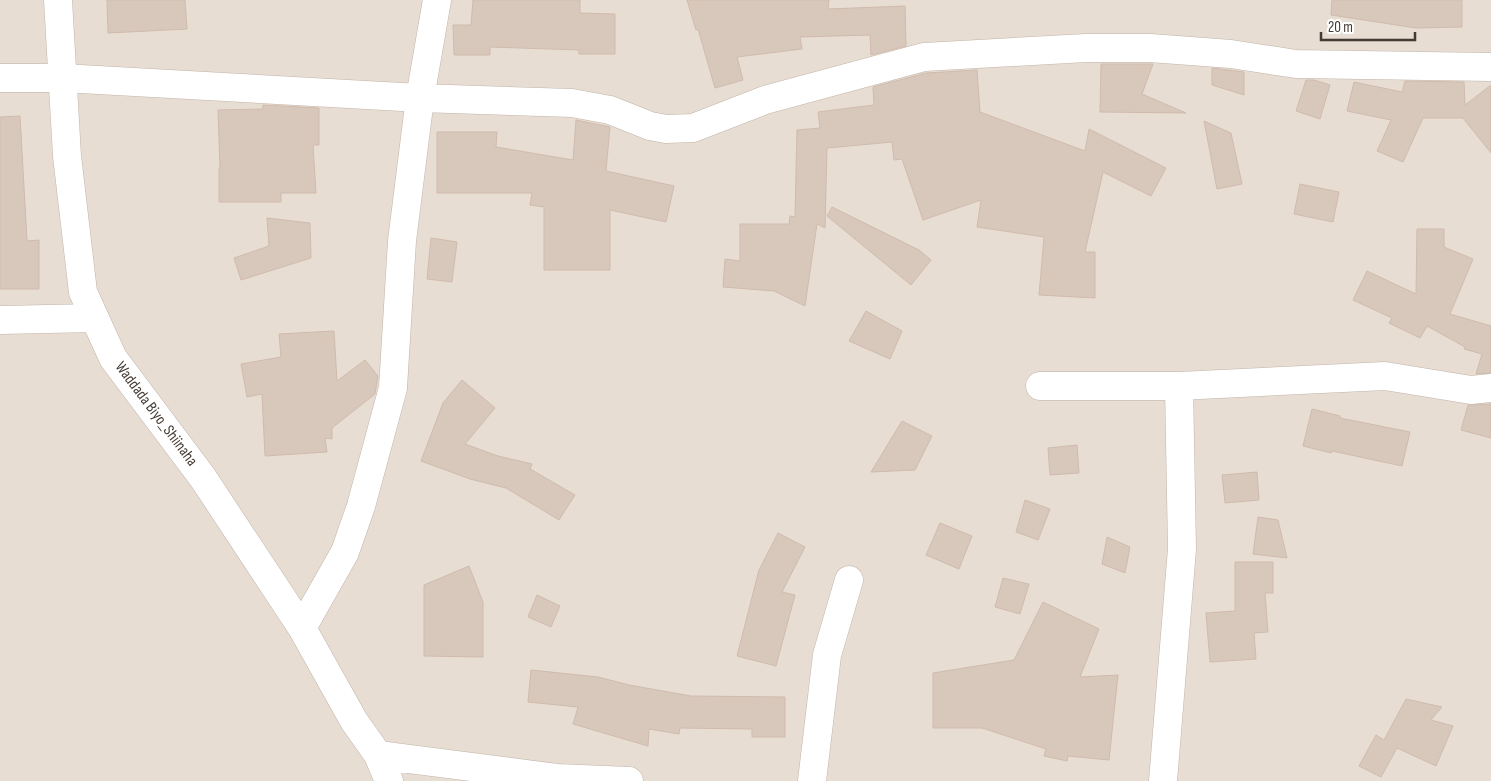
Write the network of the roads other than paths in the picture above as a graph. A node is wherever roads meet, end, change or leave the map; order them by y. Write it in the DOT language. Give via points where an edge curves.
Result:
graph roads {
  1 [pos="58,0"];
  2 [pos="437,0"];
  3 [pos="1491,67"];
  4 [pos="0,78"];
  5 [pos="62,78"];
  6 [pos="420,98"];
  7 [pos="95,318"];
  8 [pos="0,320"];
  9 [pos="1040,386"];
  10 [pos="1179,386"];
  11 [pos="1491,388"];
  12 [pos="849,580"];
  13 [pos="302,628"];
  14 [pos="378,755"];
  15 [pos="390,781"];
  16 [pos="629,781"];
  17 [pos="812,781"];
  18 [pos="1163,781"];
  1 -- 5 [label="street, Waddada Biyo_Shiinaha"];
  2 -- 6 [label="street"];
  3 -- 6 [label="street" via="1296,64 1231,54 1150,48 1086,48 924,57 766,100 693,128 666,129 610,110 572,103"];
  4 -- 5 [label="street"];
  5 -- 6 [label="street"];
  5 -- 7 [label="street, Waddada Biyo_Shiinaha" via="67,156 83,292"];
  6 -- 13 [label="street" via="402,241 393,388 345,552"];
  7 -- 8 [label="street"];
  7 -- 13 [label="street, Waddada Biyo_Shiinaha" via="113,358 203,478"];
  9 -- 10 [label="street"];
  10 -- 11 [label="street" via="1385,376 1471,390"];
  10 -- 18 [label="street" via="1182,549"];
  12 -- 17 [label="street" via="827,655"];
  13 -- 14 [label="street, Waddada Biyo_Shiinaha" via="354,721"];
  14 -- 15 [label="street, Waddada Biyo_Shiinaha"];
  14 -- 16 [label="street" via="557,778"];
}
